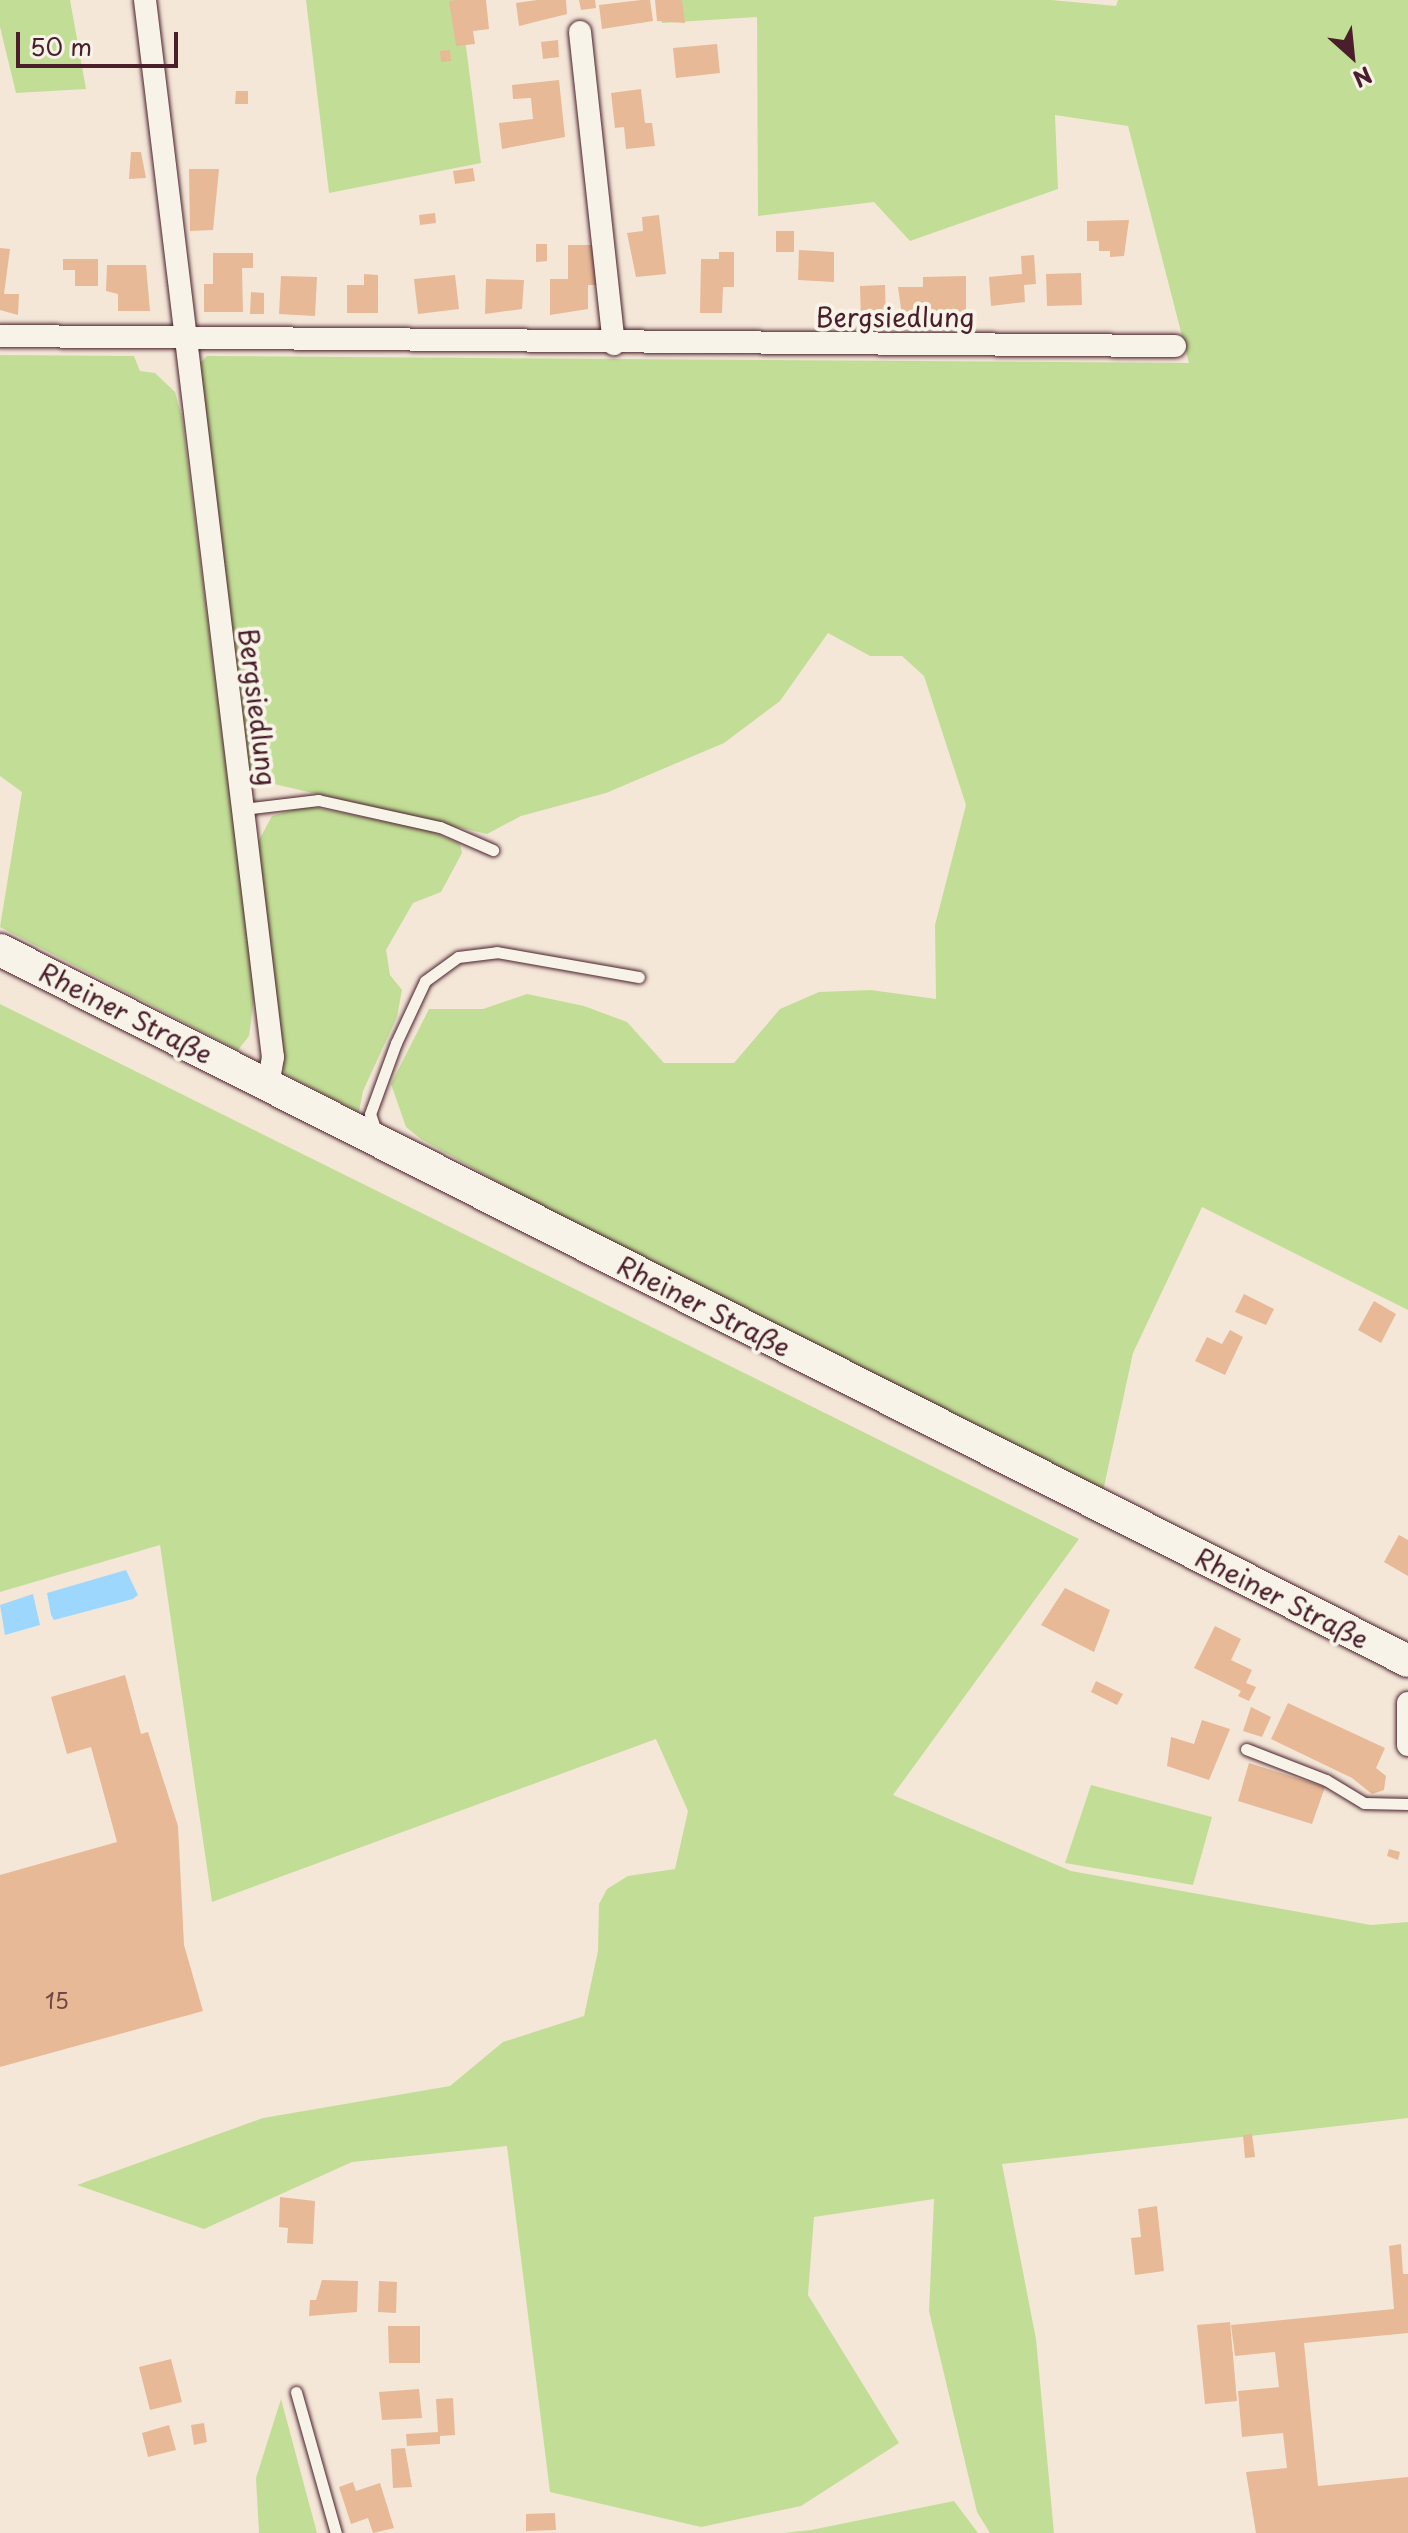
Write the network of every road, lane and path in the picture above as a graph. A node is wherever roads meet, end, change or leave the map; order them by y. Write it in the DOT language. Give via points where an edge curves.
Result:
graph roads {
  1 [pos="145,0"];
  2 [pos="580,32"];
  3 [pos="0,336"];
  4 [pos="182,337"];
  5 [pos="614,344"];
  6 [pos="1175,346"];
  7 [pos="243,809"];
  8 [pos="493,850"];
  9 [pos="0,950"];
  10 [pos="639,977"];
  11 [pos="268,1085"];
  12 [pos="385,1146"];
  13 [pos="1408,1661"];
  14 [pos="1408,1703"];
  15 [pos="1408,1745"];
  16 [pos="1246,1749"];
  17 [pos="1408,1804"];
  18 [pos="296,2392"];
  19 [pos="336,2533"];
  1 -- 4 [label="street, Bergsiedlung"];
  2 -- 5 [label="street"];
  3 -- 4 [label="street, Bergsiedlung"];
  4 -- 5 [label="street, Bergsiedlung"];
  4 -- 7 [label="street, Bergsiedlung"];
  5 -- 6 [label="street, Bergsiedlung"];
  7 -- 8 [label="lane" via="318,800 440,827"];
  7 -- 11 [label="street, Bergsiedlung" via="273,1057"];
  9 -- 11 [label="main road, Rheiner Straße"];
  10 -- 12 [label="lane" via="497,952 458,957 425,981 376,1094 370,1114"];
  11 -- 12 [label="main road, Rheiner Straße"];
  12 -- 13 [label="main road, Rheiner Straße"];
  14 -- 15 [label="street"];
  16 -- 17 [label="lane" via="1326,1780 1364,1803"];
  18 -- 19 [label="lane"];
}
